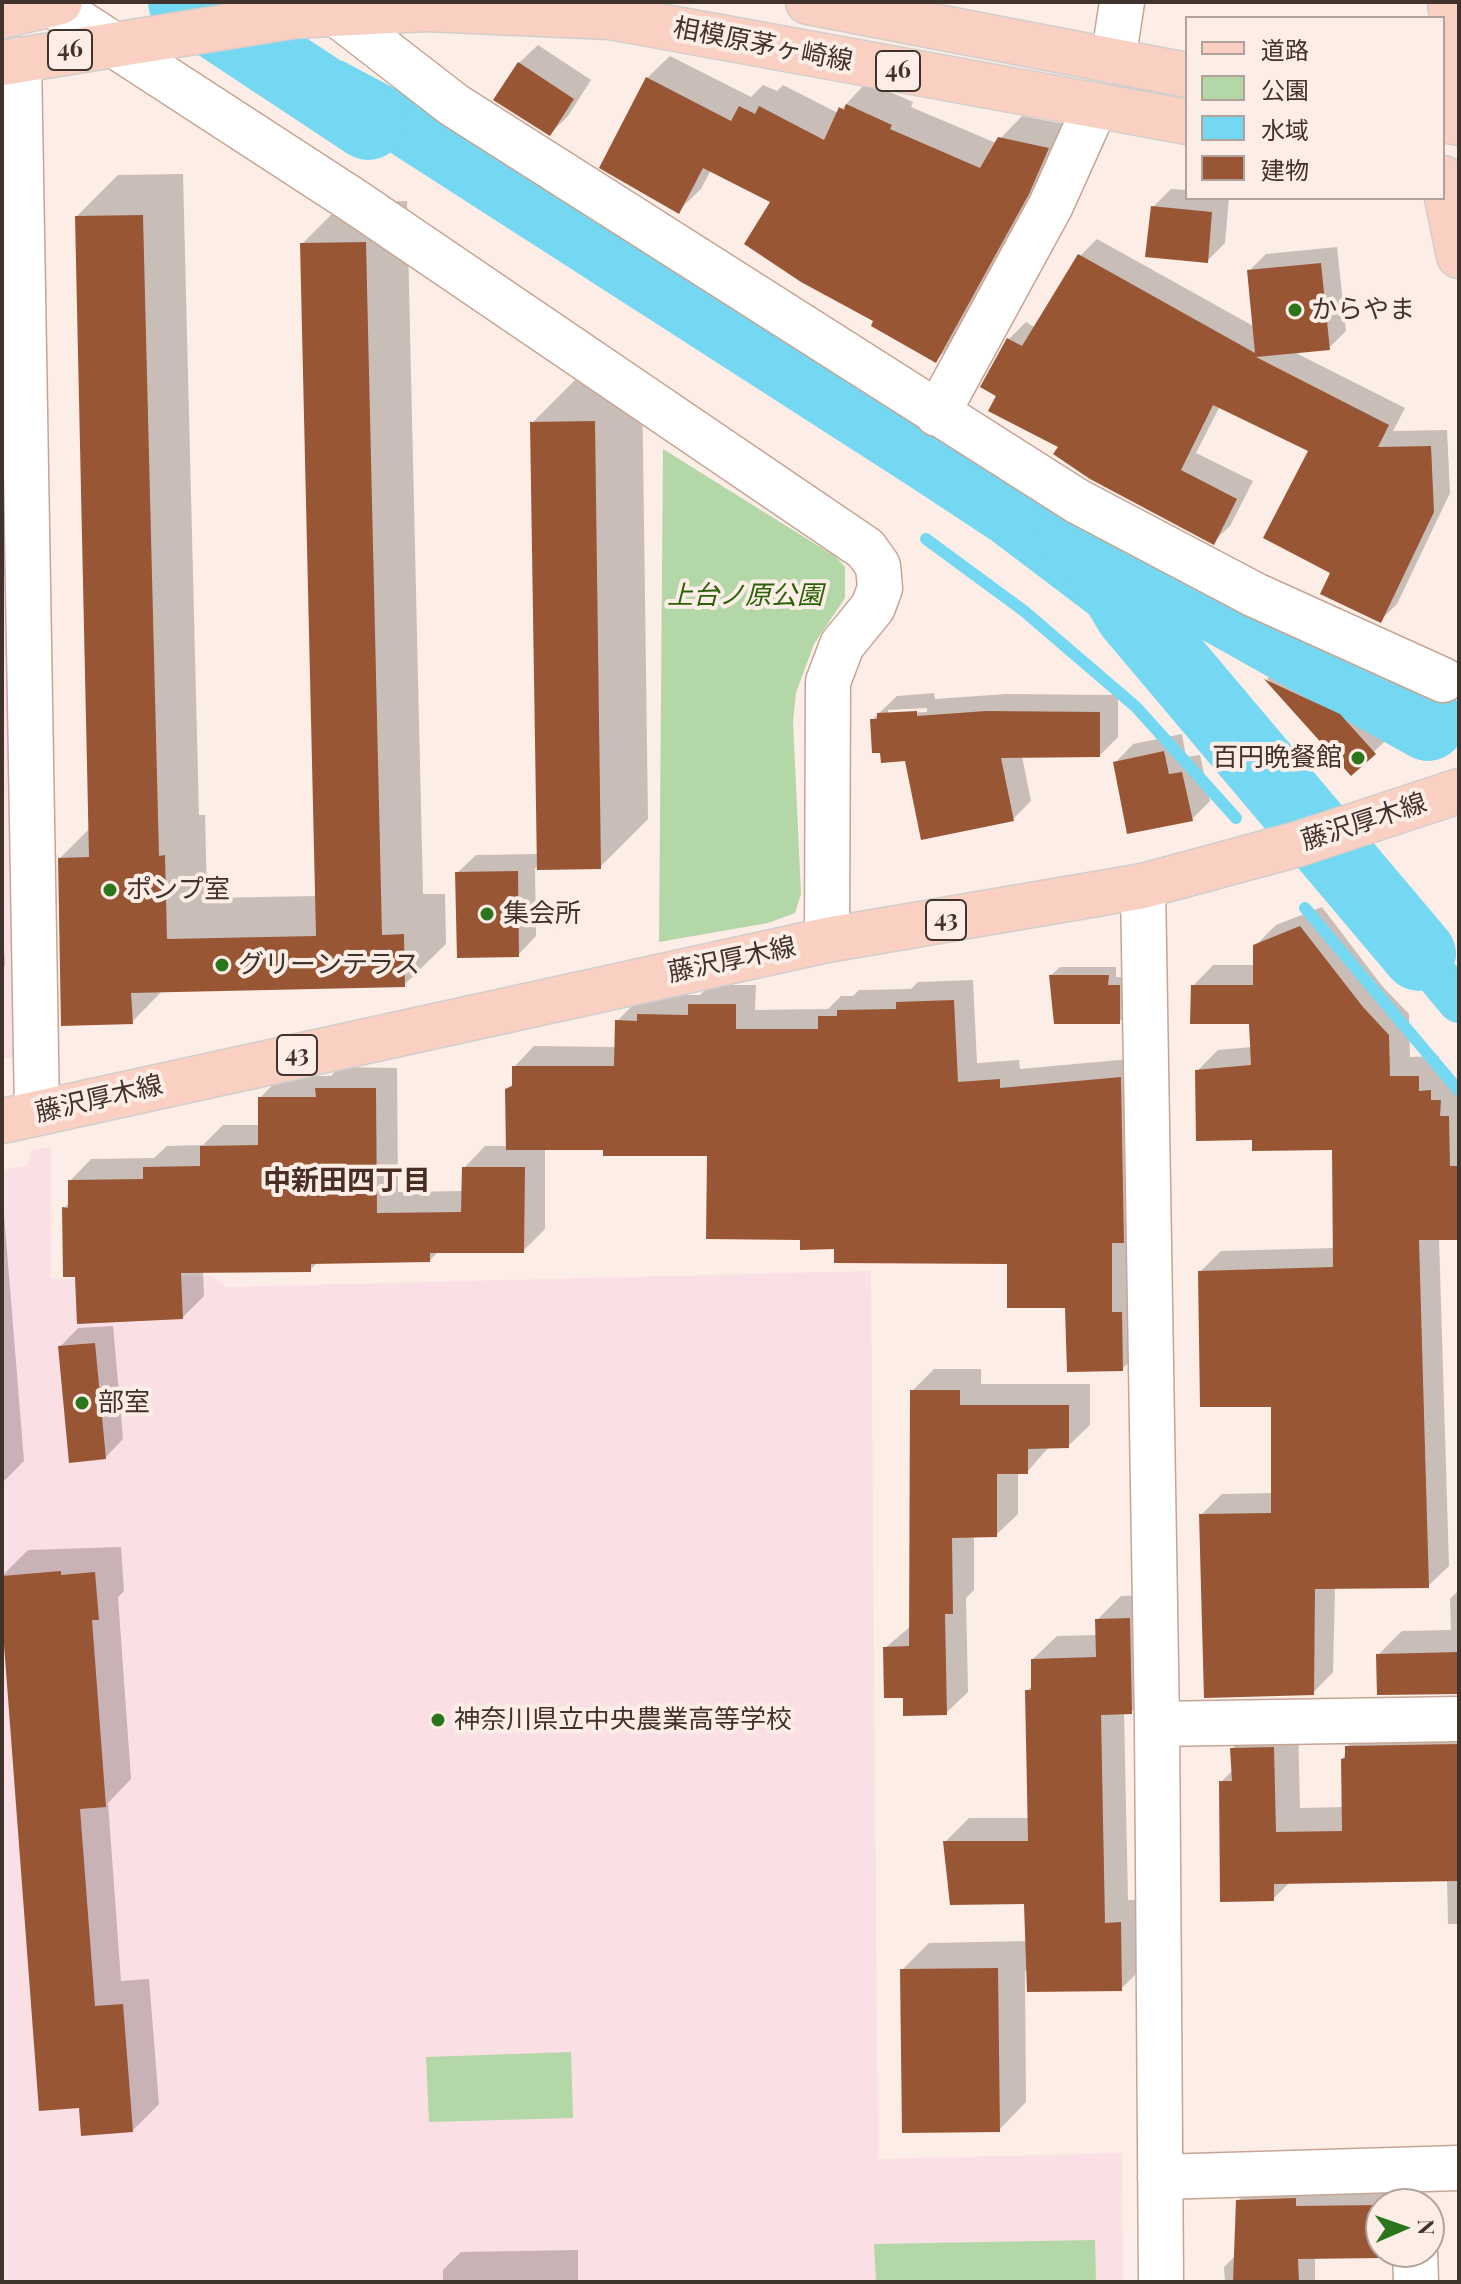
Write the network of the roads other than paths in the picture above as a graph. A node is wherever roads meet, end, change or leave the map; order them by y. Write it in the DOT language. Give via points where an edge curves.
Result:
graph roads {
  1 [pos="808,2"];
  2 [pos="1122,2"];
  3 [pos="1450,2"];
  4 [pos="55,3"];
  5 [pos="316,10"];
  6 [pos="2,16"];
  7 [pos="126,41"];
  8 [pos="1113,61"];
  9 [pos="10,62"];
  10 [pos="1185,75"];
  11 [pos="1459,81"];
  12 [pos="1095,107"];
  13 [pos="1185,122"];
  14 [pos="1445,188"];
  15 [pos="1459,256"];
  16 [pos="937,414"];
  17 [pos="1443,680"];
  18 [pos="1459,791"];
  19 [pos="1143,886"];
  20 [pos="827,940"];
  21 [pos="19,1117"];
  22 [pos="1459,1719"];
  23 [pos="1157,1724"];
  24 [pos="1459,2168"];
  25 [pos="1160,2177"];
  26 [pos="1415,2187"];
  27 [pos="1161,2282"];
  1 -- 8 [label="main road, 相模原茅ヶ崎線 / 46"];
  2 -- 8 [label="street"];
  3 -- 11 [label="main road"];
  4 -- 6 [label="main road, 46"];
  4 -- 7 [label="street"];
  5 -- 7 [label="main road, 相模原茅ヶ崎線 / 46"];
  5 -- 12 [label="main road, 相模原茅ヶ崎線 / 46" via="610,17"];
  5 -- 16 [label="street" via="454,105"];
  7 -- 9 [label="main road, 相模原茅ヶ崎線 / 46"];
  7 -- 20 [label="street" via="866,549 878,566 880,588 873,607 842,645 828,682"];
  8 -- 10 [label="main road, 相模原茅ヶ崎線 / 46"];
  9 -- 21 [label="street"];
  12 -- 13 [label="main road, 相模原茅ヶ崎線 / 46"];
  12 -- 16 [label="street" via="1051,205"];
  14 -- 15 [label="main road"];
  16 -- 17 [label="street" via="1077,501 1255,595"];
  18 -- 19 [label="main road, 藤沢厚木線 / 43" via="1298,844"];
  19 -- 20 [label="main road, 藤沢厚木線 / 43"];
  19 -- 23 [label="street"];
  20 -- 21 [label="main road, 藤沢厚木線 / 43"];
  22 -- 23 [label="street"];
  23 -- 25 [label="street"];
  24 -- 26 [label="street"];
  25 -- 26 [label="street"];
  25 -- 27 [label="street"];
}
